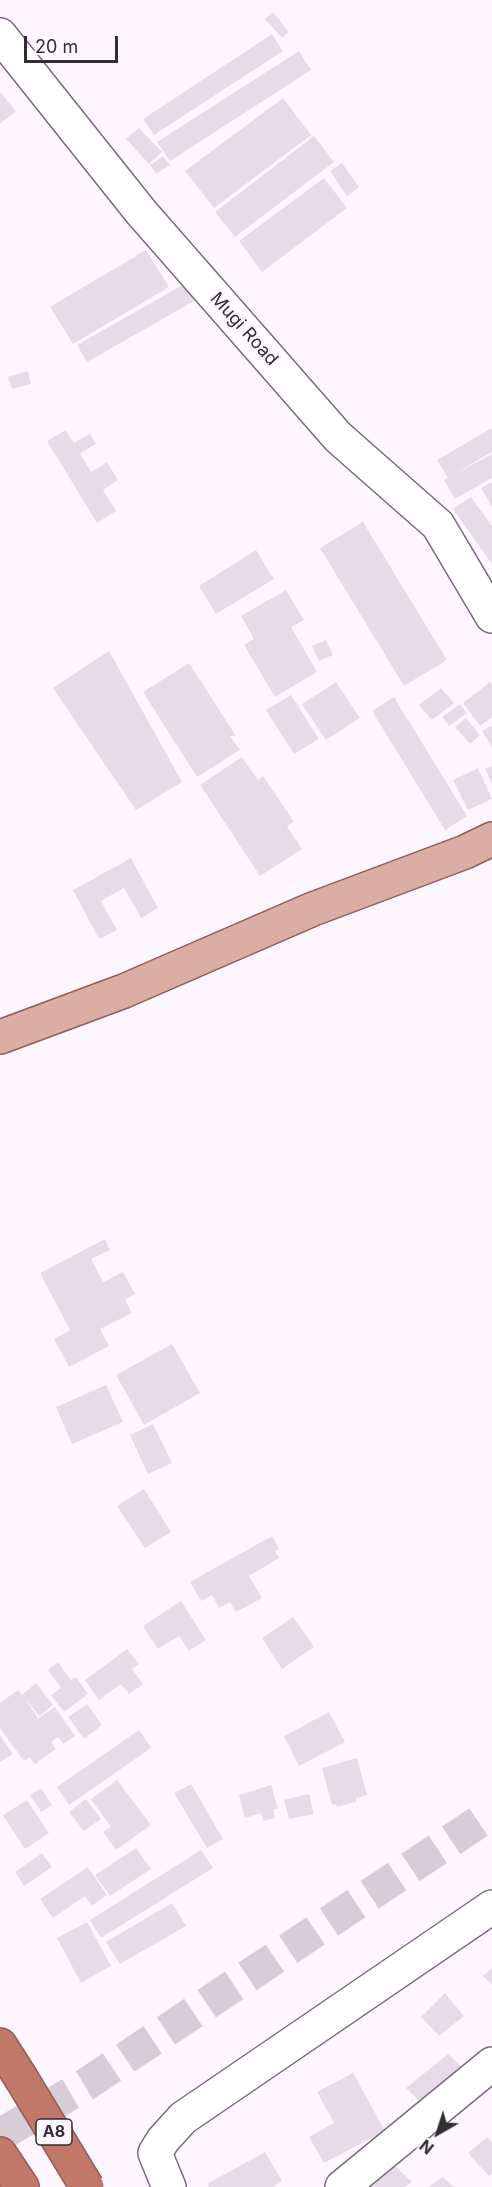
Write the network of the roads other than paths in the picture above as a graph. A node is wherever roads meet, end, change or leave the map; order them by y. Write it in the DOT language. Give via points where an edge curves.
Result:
graph roads {
  1 [pos="4,47"];
  2 [pos="492,616"];
  3 [pos="492,839"];
  4 [pos="0,1037"];
  5 [pos="492,1907"];
  6 [pos="0,2045"];
  7 [pos="492,2064"];
  8 [pos="0,2154"];
  9 [pos="158,2183"];
  10 [pos="22,2187"];
  11 [pos="87,2187"];
  12 [pos="342,2187"];
  1 -- 2 [label="street, Mugi Road" via="141,212 338,436 438,525"];
  3 -- 4 [label="main road" via="313,909 124,991"];
  5 -- 9 [label="street" via="183,2118 155,2153"];
  6 -- 11 [label="highway, A8, bridge"];
  7 -- 12 [label="street"];
  8 -- 10 [label="highway"];
}
